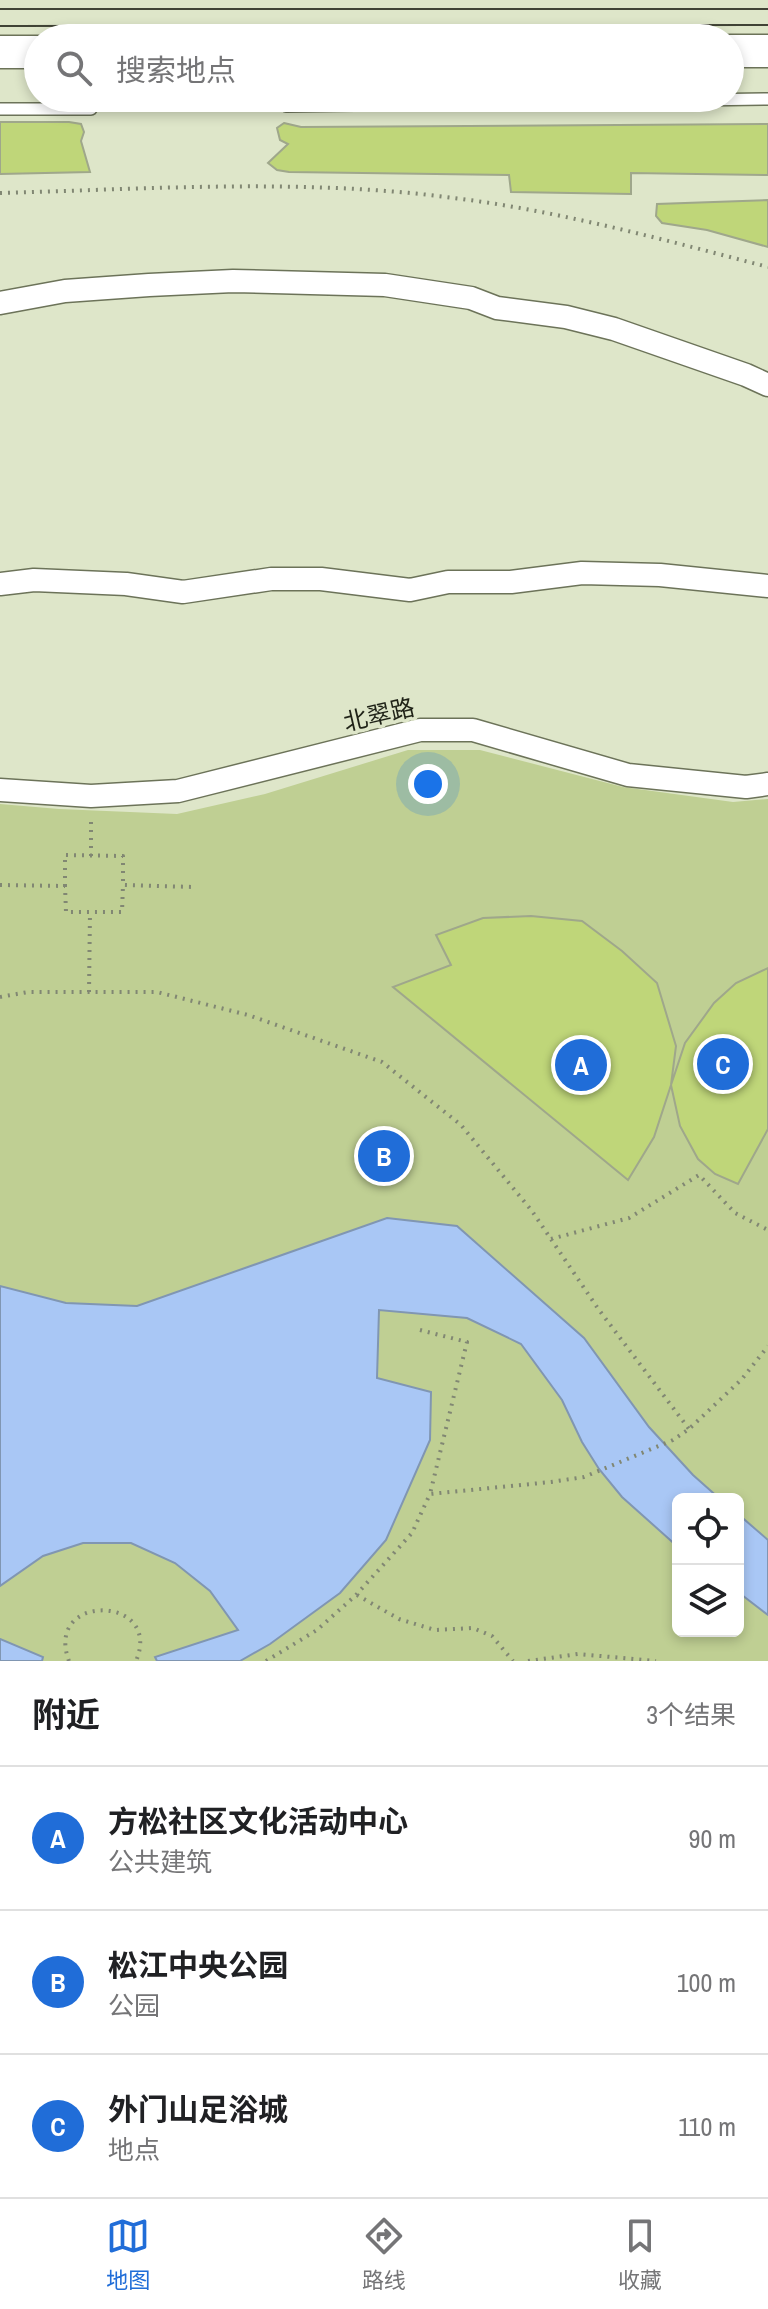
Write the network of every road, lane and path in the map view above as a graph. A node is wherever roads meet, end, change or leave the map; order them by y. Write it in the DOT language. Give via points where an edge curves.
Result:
graph roads {
  1 [pos="744,51"];
  2 [pos="768,51"];
  3 [pos="0,52"];
  4 [pos="24,52"];
  5 [pos="744,99"];
  6 [pos="768,99"];
  7 [pos="0,109"];
  8 [pos="24,109"];
  9 [pos="0,193"];
  10 [pos="768,267"];
  11 [pos="0,303"];
  12 [pos="768,385"];
  13 [pos="0,584"];
  14 [pos="768,586"];
  15 [pos="768,784"];
  16 [pos="0,790"];
  17 [pos="91,796"];
  18 [pos="91,856"];
  19 [pos="0,885"];
  20 [pos="123,885"];
  21 [pos="65,886"];
  22 [pos="195,887"];
  23 [pos="90,912"];
  24 [pos="89,992"];
  25 [pos="0,997"];
  26 [pos="768,1230"];
  27 [pos="551,1239"];
  28 [pos="420,1330"];
  29 [pos="768,1346"];
  30 [pos="689,1429"];
  31 [pos="430,1494"];
  32 [pos="356,1595"];
  33 [pos="69,1661"];
  34 [pos="136,1661"];
  35 [pos="266,1661"];
  36 [pos="513,1661"];
  37 [pos="528,1661"];
  38 [pos="656,1661"];
  1 -- 2 [label="main road"];
  3 -- 4 [label="main road"];
  5 -- 6 [label="lane"];
  7 -- 8 [label="lane"];
  9 -- 10 [label="path" via="269,186 455,198 569,218"];
  11 -- 12 [label="street" via="65,291 205,283 385,285 614,329"];
  13 -- 14 [label="street" via="65,581 183,592 271,579 321,579 410,590 448,582 511,582 582,573"];
  15 -- 17 [label="street, 北翠路" via="746,787 628,775 473,730 420,730 178,791"];
  16 -- 17 [label="street, 北翠路"];
  17 -- 18 [label="path"];
  18 -- 20 [label="path" via="123,856"];
  18 -- 21 [label="path" via="65,855"];
  19 -- 21 [label="path"];
  20 -- 22 [label="path"];
  20 -- 23 [label="path" via="122,912"];
  21 -- 23 [label="path" via="66,912"];
  23 -- 24 [label="path"];
  24 -- 25 [label="path"];
  24 -- 27 [label="path" via="157,992 248,1015 382,1062 461,1125"];
  26 -- 27 [label="path" via="735,1213 699,1175 629,1218"];
  27 -- 30 [label="path"];
  28 -- 31 [label="path" via="467,1342"];
  29 -- 30 [label="path"];
  30 -- 31 [label="path" via="584,1477"];
  31 -- 32 [label="path" via="412,1533"];
  32 -- 35 [label="path" via="317,1630"];
  32 -- 36 [label="path" via="399,1619 435,1630 483,1632"];
  33 -- 34 [label="path" via="66,1642 75,1621 84,1613 107,1609 130,1620 137,1631"];
  37 -- 38 [label="path" via="578,1654"];
}
